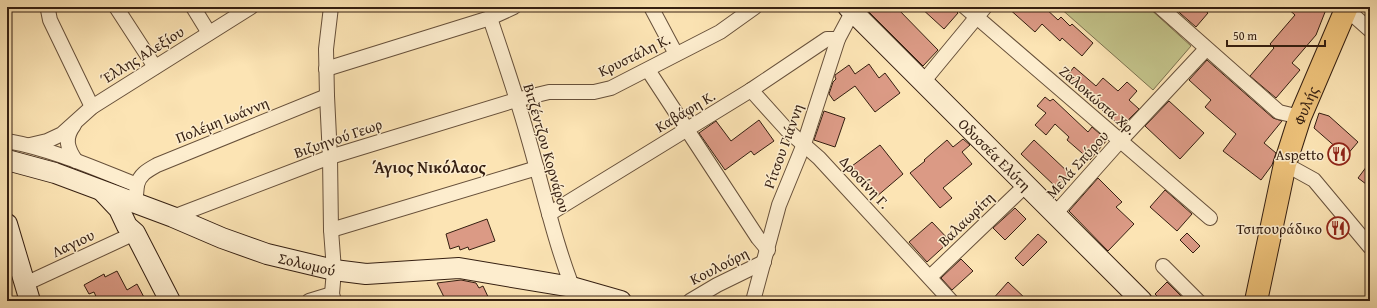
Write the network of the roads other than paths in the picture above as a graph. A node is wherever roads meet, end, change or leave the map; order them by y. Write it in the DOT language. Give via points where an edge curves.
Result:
graph roads {
  1 [pos="50,7"];
  2 [pos="116,7"];
  3 [pos="193,7"];
  4 [pos="251,7"];
  5 [pos="514,7"];
  6 [pos="651,7"];
  7 [pos="755,7"];
  8 [pos="965,7"];
  9 [pos="1160,7"];
  10 [pos="333,8"];
  11 [pos="1345,8"];
  12 [pos="852,9"];
  13 [pos="980,12"];
  14 [pos="490,18"];
  15 [pos="1370,30"];
  16 [pos="209,33"];
  17 [pos="838,39"];
  18 [pos="1206,49"];
  19 [pos="676,54"];
  20 [pos="155,66"];
  21 [pos="326,69"];
  22 [pos="648,70"];
  23 [pos="923,82"];
  24 [pos="751,90"];
  25 [pos="327,96"];
  26 [pos="516,100"];
  27 [pos="92,107"];
  28 [pos="1300,117"];
  29 [pos="75,123"];
  30 [pos="686,130"];
  31 [pos="7,141"];
  32 [pos="1119,142"];
  33 [pos="804,144"];
  34 [pos="30,145"];
  35 [pos="330,157"];
  36 [pos="7,160"];
  37 [pos="76,161"];
  38 [pos="1284,164"];
  39 [pos="537,168"];
  40 [pos="1026,185"];
  41 [pos="100,190"];
  42 [pos="136,194"];
  43 [pos="549,214"];
  44 [pos="1055,214"];
  45 [pos="173,218"];
  46 [pos="1210,218"];
  47 [pos="7,224"];
  48 [pos="331,230"];
  49 [pos="135,233"];
  50 [pos="1368,239"];
  51 [pos="766,256"];
  52 [pos="1163,266"];
  53 [pos="334,270"];
  54 [pos="930,277"];
  55 [pos="27,293"];
  56 [pos="575,294"];
  57 [pos="333,297"];
  58 [pos="170,301"];
  59 [pos="309,301"];
  60 [pos="621,301"];
  61 [pos="690,301"];
  62 [pos="753,301"];
  63 [pos="951,301"];
  64 [pos="1142,301"];
  65 [pos="1198,301"];
  66 [pos="1256,301"];
  1 -- 27 [label="street" via="50,20"];
  2 -- 20 [label="street"];
  3 -- 16 [label="street"];
  4 -- 16 [label="street, Έλλης Αλεξίου"];
  5 -- 14 [label="street"];
  6 -- 19 [label="street"];
  7 -- 19 [label="street, Κρυστάλη Κ." via="720,32"];
  8 -- 13 [label="street, Ζαλοκώστα Χρ."];
  9 -- 18 [label="street"];
  10 -- 21 [label="street" via="326,49"];
  11 -- 15 [label="street"];
  11 -- 28 [label="main road, Φυλής"];
  12 -- 17 [label="street, Ρίτσου Γιάννη"];
  12 -- 23 [label="street, Οδυσσέα Ελύτη"];
  13 -- 23 [label="street"];
  13 -- 32 [label="street, Ζαλοκώστα Χρ."];
  14 -- 21 [label="street"];
  14 -- 26 [label="street, Βιτζέντζου Κορνάρου"];
  16 -- 20 [label="street, Έλλης Αλεξίου"];
  17 -- 24 [label="street, Καβάφη Κ." via="826,39"];
  17 -- 33 [label="street, Ρίτσου Γιάννη"];
  18 -- 28 [label="street" via="1279,112"];
  18 -- 32 [label="street, Μελά Σπύρου"];
  19 -- 22 [label="street, Κρυστάλη Κ."];
  20 -- 27 [label="street, Έλλης Αλεξίου"];
  21 -- 25 [label="street"];
  22 -- 26 [label="street, Κρυστάλη Κ." via="600,91 550,92"];
  22 -- 30 [label="street"];
  23 -- 40 [label="street, Οδυσσέα Ελύτη"];
  24 -- 30 [label="street, Καβάφη Κ."];
  24 -- 33 [label="street, Δροσίνη Γ." via="787,130"];
  25 -- 35 [label="street"];
  25 -- 42 [label="street, Πολέμη Ιωάννη" via="148,170 139,178"];
  26 -- 35 [label="street, Βιζυηνού Γεωρ"];
  26 -- 39 [label="street, Βιτζέντζου Κορνάρου"];
  27 -- 29 [label="street, Έλλης Αλεξίου"];
  28 -- 38 [label="main road, Φυλής"];
  29 -- 34 [label="street, Έλλης Αλεξίου" via="62,134"];
  29 -- 37 [label="street, Έλλης Αλεξίου" via="69,131 67,142"];
  30 -- 43 [label="street, Καβάφη Κ."];
  30 -- 51 [label="street" via="758,238"];
  31 -- 34 [label="street"];
  32 -- 44 [label="street, Μελά Σπύρου"];
  32 -- 46 [label="street, Ζαλοκώστα Χρ."];
  33 -- 51 [label="street, Ρίτσου Γιάννη" via="779,205"];
  33 -- 54 [label="street, Δροσίνη Γ."];
  34 -- 37 [label="street"];
  35 -- 45 [label="street, Βιζυηνού Γεωρ"];
  35 -- 48 [label="street"];
  36 -- 41 [label="street, Σολωμού" via="55,173"];
  37 -- 42 [label="street"];
  38 -- 50 [label="street" via="1314,180"];
  38 -- 66 [label="main road, Φυλής"];
  39 -- 43 [label="street, Βιτζέντζου Κορνάρου"];
  39 -- 48 [label="street"];
  40 -- 44 [label="street, Οδυσσέα Ελύτη"];
  40 -- 54 [label="street, Βαλαωρίτη"];
  41 -- 42 [label="street, Σολωμού"];
  41 -- 49 [label="street" via="119,209 127,226"];
  42 -- 45 [label="street, Σολωμού"];
  42 -- 49 [label="street"];
  43 -- 56 [label="street, Βιτζέντζου Κορνάρου"];
  44 -- 64 [label="street, Οδυσσέα Ελύτη"];
  45 -- 53 [label="street, Σολωμού" via="267,254"];
  47 -- 55 [label="street"];
  48 -- 53 [label="street"];
  49 -- 55 [label="street, Λαγιου"];
  49 -- 58 [label="street"];
  51 -- 61 [label="street, Κουλούρη"];
  51 -- 62 [label="street, Ρίτσου Γιάννη"];
  52 -- 65 [label="street"];
  53 -- 56 [label="street, Σολωμού" via="366,274 459,268"];
  53 -- 57 [label="street"];
  54 -- 63 [label="street, Δροσίνη Γ."];
  56 -- 60 [label="street, Σολωμού"];
  57 -- 59 [label="street"];
}
